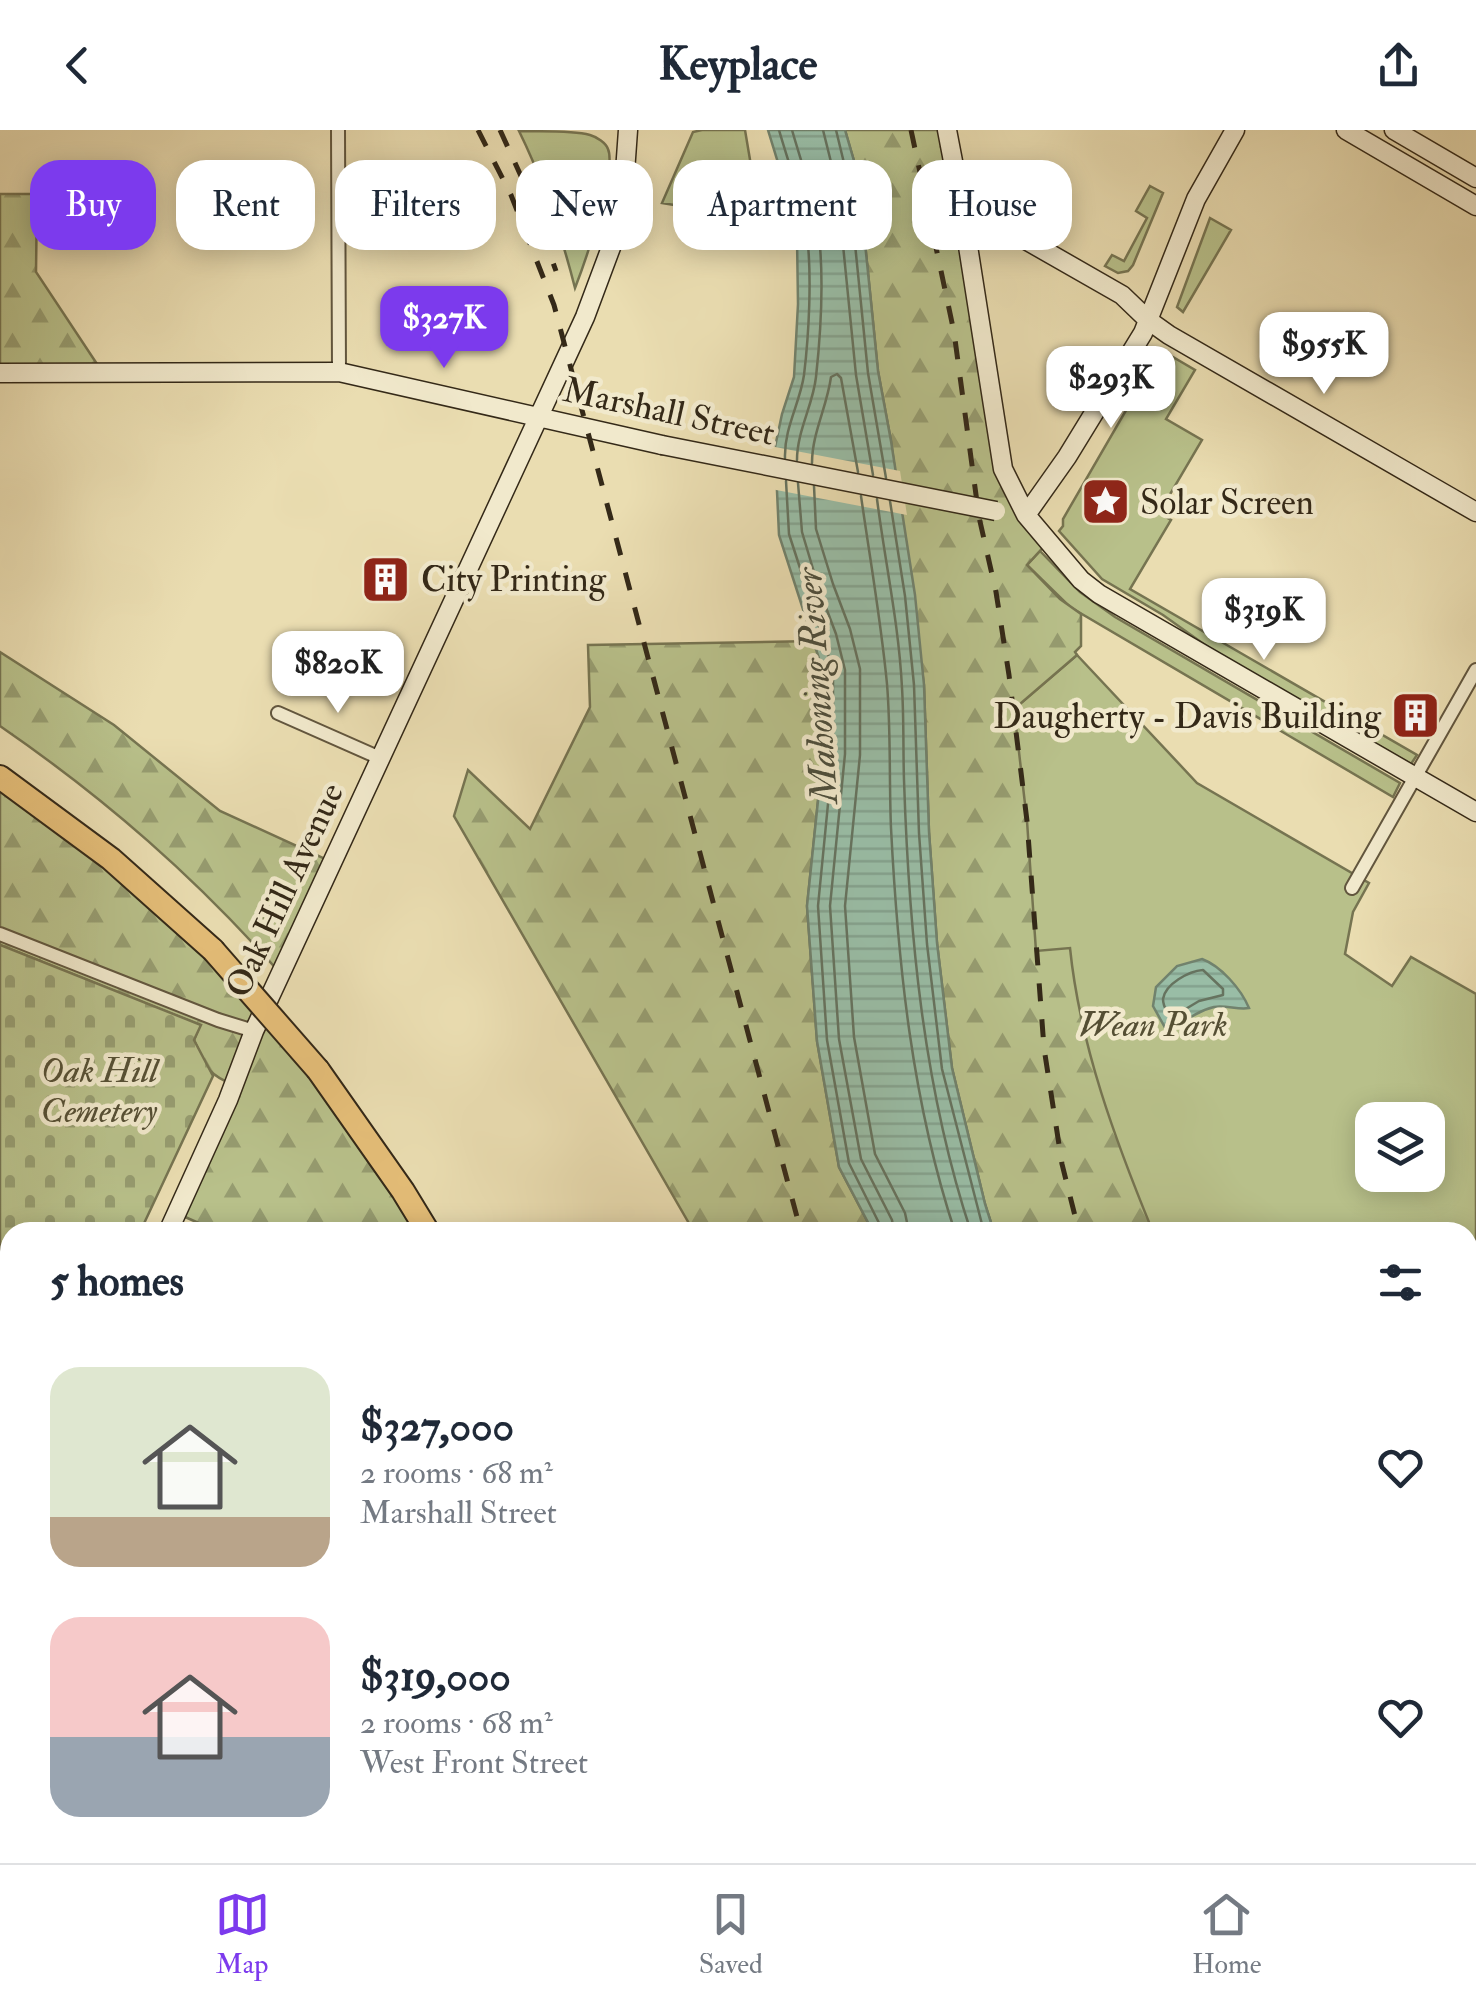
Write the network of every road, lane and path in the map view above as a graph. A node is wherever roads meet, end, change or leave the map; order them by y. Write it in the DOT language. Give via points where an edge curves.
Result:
graph roads {
  1 [pos="338,130"];
  2 [pos="628,130"];
  3 [pos="948,130"];
  4 [pos="1235,130"];
  5 [pos="1346,130"];
  6 [pos="1394,130"];
  7 [pos="953,160"];
  8 [pos="1476,178"];
  9 [pos="1476,206"];
  10 [pos="968,250"];
  11 [pos="1043,250"];
  12 [pos="1148,320"];
  13 [pos="339,372"];
  14 [pos="0,373"];
  15 [pos="538,417"];
  16 [pos="1476,512"];
  17 [pos="1026,515"];
  18 [pos="1476,670"];
  19 [pos="278,713"];
  20 [pos="380,758"];
  21 [pos="0,776"];
  22 [pos="1415,777"];
  23 [pos="1476,812"];
  24 [pos="1352,888"];
  25 [pos="0,934"];
  26 [pos="254,1032"];
  27 [pos="173,1222"];
  28 [pos="421,1222"];
  1 -- 13 [label="street"];
  2 -- 15 [label="street, Oak Hill Avenue" via="613,242"];
  3 -- 7 [label="street"];
  4 -- 12 [label="street" via="1196,199"];
  5 -- 9 [label="street"];
  6 -- 8 [label="street"];
  10 -- 17 [label="street" via="1003,468"];
  11 -- 12 [label="street" via="1122,295"];
  12 -- 16 [label="street"];
  12 -- 17 [label="street"];
  13 -- 14 [label="street, Marshall Street"];
  13 -- 15 [label="street, Marshall Street"];
  15 -- 17 [label="street, Marshall Street, bridge"];
  15 -- 20 [label="street, Oak Hill Avenue"];
  17 -- 22 [label="street" via="1098,594"];
  18 -- 22 [label="street"];
  19 -- 20 [label="street"];
  20 -- 26 [label="street, Oak Hill Avenue"];
  21 -- 28 [label="highway, bridge" via="111,860 213,950 318,1070"];
  22 -- 23 [label="street"];
  22 -- 24 [label="street"];
  25 -- 26 [label="street"];
  26 -- 27 [label="street, Oak Hill Avenue"];
}
